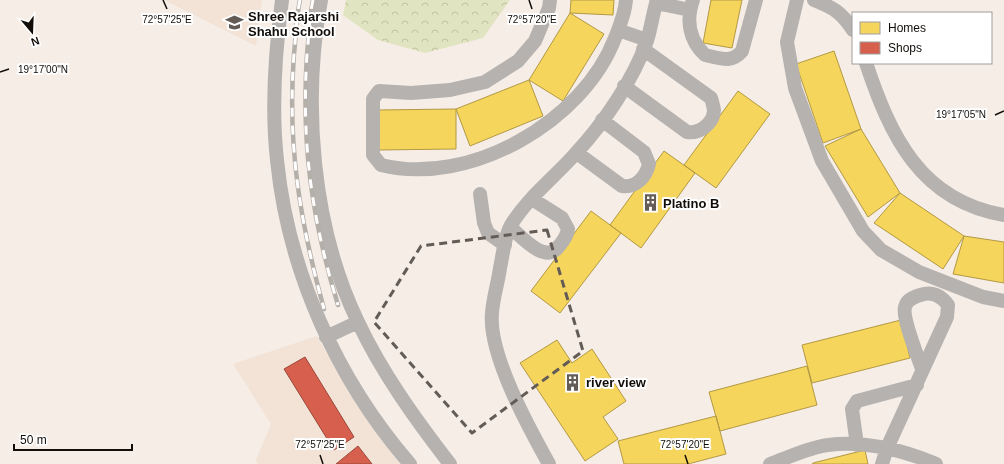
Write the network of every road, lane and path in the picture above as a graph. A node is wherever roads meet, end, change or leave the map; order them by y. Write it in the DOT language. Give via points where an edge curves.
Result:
graph roads {
  1 [pos="282,0"];
  2 [pos="320,0"];
  3 [pos="550,0"];
  4 [pos="626,0"];
  5 [pos="756,0"];
  6 [pos="797,0"];
  7 [pos="814,0"];
  8 [pos="656,2"];
  9 [pos="691,5"];
  10 [pos="852,28"];
  11 [pos="618,30"];
  12 [pos="645,44"];
  13 [pos="866,64"];
  14 [pos="624,86"];
  15 [pos="602,120"];
  16 [pos="577,153"];
  17 [pos="480,194"];
  18 [pos="532,199"];
  19 [pos="1004,215"];
  20 [pos="510,227"];
  21 [pos="505,245"];
  22 [pos="1004,301"];
  23 [pos="358,322"];
  24 [pos="326,336"];
  25 [pos="922,369"];
  26 [pos="917,385"];
  27 [pos="858,445"];
  28 [pos="887,448"];
  29 [pos="410,464"];
  30 [pos="450,464"];
  31 [pos="549,464"];
  32 [pos="770,464"];
  33 [pos="882,464"];
  34 [pos="936,464"];
  1 -- 24 [label="street" via="274,84 277,160 288,227 304,285"];
  2 -- 23 [label="street" via="313,80 313,154 324,218 338,270"];
  3 -- 11 [label="street" via="535,41 518,61 485,82 450,90 412,93 378,91 373,99 373,155 381,165 431,170 474,160 509,146 551,121 587,88 610,52"];
  4 -- 11 [label="street" via="626,11"];
  5 -- 9 [label="street" via="742,51 730,60 705,55 700,51 693,40 690,25"];
  6 -- 22 [label="street" via="787,42 795,88 822,162 863,232 881,250 919,272 983,297"];
  7 -- 10 [label="street" via="835,8 846,18"];
  8 -- 9 [label="street"];
  8 -- 12 [label="street"];
  11 -- 12 [label="street"];
  12 -- 14 [label="street" via="633,73"];
  12 -- 14 [label="street" via="711,98 713,116 702,130 695,133 687,132"];
  13 -- 19 [label="street" via="880,104 901,145 917,168 942,191 968,205"];
  14 -- 15 [label="street"];
  15 -- 16 [label="street"];
  15 -- 16 [label="street" via="644,152 650,164 638,184 622,186"];
  16 -- 18 [label="street"];
  17 -- 21 [label="street" via="488,233"];
  18 -- 20 [label="street"];
  18 -- 20 [label="street" via="562,218 568,229 567,236 557,249 549,253 541,252"];
  20 -- 21 [label="street"];
  21 -- 31 [label="street" via="492,314 495,345 523,416"];
  23 -- 24 [label="street"];
  23 -- 30 [label="street" via="386,372"];
  24 -- 29 [label="street" via="357,391"];
  25 -- 25 [label="street" via="905,316 905,306 913,297 931,293 943,299 948,305 947,317"];
  25 -- 26 [label="street"];
  26 -- 27 [label="street" via="857,401 852,409"];
  26 -- 28 [label="street"];
  27 -- 28 [label="street"];
  27 -- 32 [label="street" via="828,445"];
  28 -- 33 [label="street"];
  28 -- 34 [label="street"];
}
